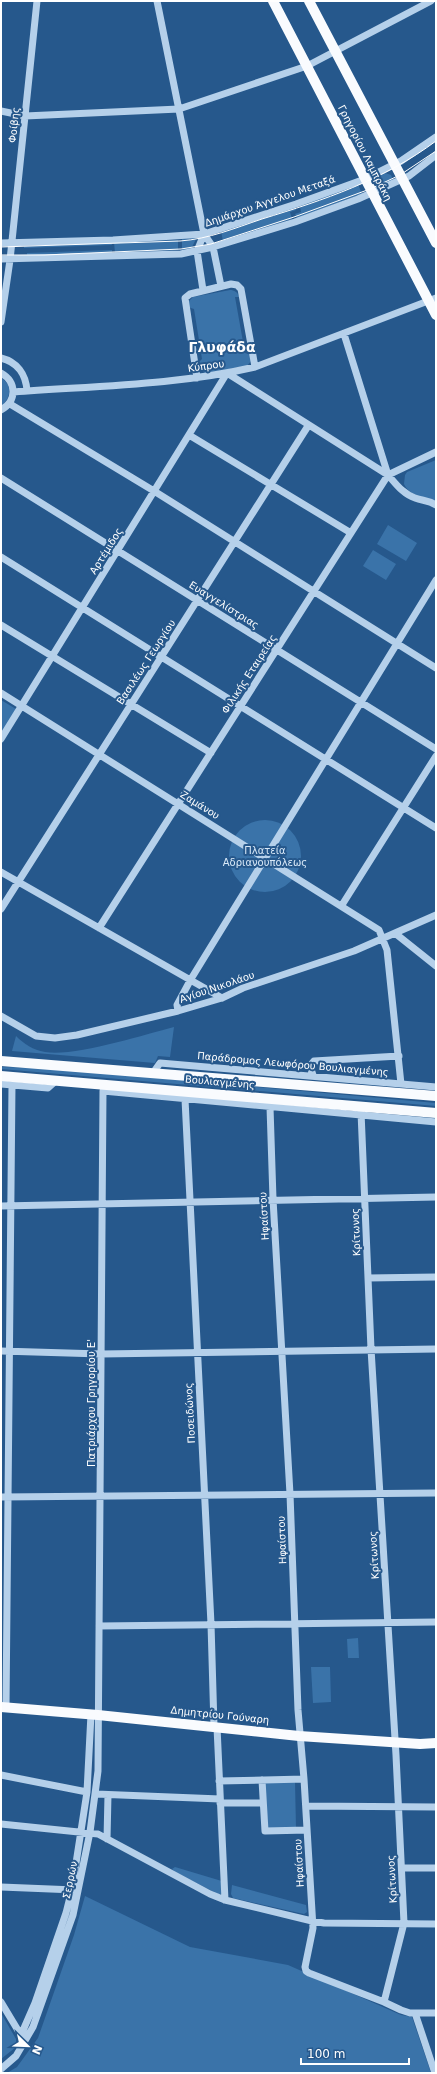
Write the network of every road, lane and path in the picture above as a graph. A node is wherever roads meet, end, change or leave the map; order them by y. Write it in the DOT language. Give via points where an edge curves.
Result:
graph roads {
  1 [pos="37,1"];
  2 [pos="157,1"];
  3 [pos="274,1"];
  4 [pos="309,1"];
  5 [pos="431,1"];
  6 [pos="335,52"];
  7 [pos="308,66"];
  8 [pos="179,109"];
  9 [pos="1,111"];
  10 [pos="24,116"];
  11 [pos="436,137"];
  12 [pos="436,155"];
  13 [pos="395,165"];
  14 [pos="365,179"];
  15 [pos="402,179"];
  16 [pos="372,193"];
  17 [pos="204,234"];
  18 [pos="1,243"];
  19 [pos="436,243"];
  20 [pos="11,244"];
  21 [pos="213,247"];
  22 [pos="197,251"];
  23 [pos="1,259"];
  24 [pos="10,260"];
  25 [pos="221,286"];
  26 [pos="203,290"];
  27 [pos="433,300"];
  28 [pos="436,315"];
  29 [pos="1,322"];
  30 [pos="344,334"];
  31 [pos="1,358"];
  32 [pos="255,367"];
  33 [pos="1,373"];
  34 [pos="228,373"];
  35 [pos="197,378"];
  36 [pos="27,391"];
  37 [pos="14,392"];
  38 [pos="10,404"];
  39 [pos="1,410"];
  40 [pos="308,426"];
  41 [pos="189,435"];
  42 [pos="436,452"];
  43 [pos="388,475"];
  44 [pos="1,478"];
  45 [pos="270,485"];
  46 [pos="154,491"];
  47 [pos="436,505"];
  48 [pos="351,533"];
  49 [pos="234,542"];
  50 [pos="118,550"];
  51 [pos="1,557"];
  52 [pos="436,580"];
  53 [pos="314,591"];
  54 [pos="197,600"];
  55 [pos="82,608"];
  56 [pos="1,625"];
  57 [pos="397,644"];
  58 [pos="277,650"];
  59 [pos="52,656"];
  60 [pos="161,656"];
  61 [pos="436,668"];
  62 [pos="1,693"];
  63 [pos="361,702"];
  64 [pos="131,704"];
  65 [pos="21,706"];
  66 [pos="241,706"];
  67 [pos="1,739"];
  68 [pos="436,749"];
  69 [pos="99,753"];
  70 [pos="211,753"];
  71 [pos="436,756"];
  72 [pos="325,760"];
  73 [pos="179,803"];
  74 [pos="403,807"];
  75 [pos="436,828"];
  76 [pos="266,858"];
  77 [pos="1,872"];
  78 [pos="18,881"];
  79 [pos="342,905"];
  80 [pos="1,909"];
  81 [pos="436,915"];
  82 [pos="99,928"];
  83 [pos="396,934"];
  84 [pos="384,938"];
  85 [pos="436,966"];
  86 [pos="191,979"];
  87 [pos="222,998"];
  88 [pos="178,1011"];
  89 [pos="1,1016"];
  90 [pos="399,1056"];
  91 [pos="1,1061"];
  92 [pos="154,1073"];
  93 [pos="313,1075"];
  94 [pos="1,1076"];
  95 [pos="57,1080"];
  96 [pos="1,1084"];
  97 [pos="401,1084"];
  98 [pos="12,1085"];
  99 [pos="371,1086"];
  100 [pos="436,1087"];
  101 [pos="199,1096"];
  102 [pos="436,1096"];
  103 [pos="185,1099"];
  104 [pos="304,1105"];
  105 [pos="270,1107"];
  106 [pos="361,1110"];
  107 [pos="436,1112"];
  108 [pos="436,1122"];
  109 [pos="436,1197"];
  110 [pos="365,1198"];
  111 [pos="273,1200"];
  112 [pos="189,1202"];
  113 [pos="102,1204"];
  114 [pos="1,1206"];
  115 [pos="10,1206"];
  116 [pos="436,1277"];
  117 [pos="368,1278"];
  118 [pos="371,1349"];
  119 [pos="436,1349"];
  120 [pos="1,1351"];
  121 [pos="10,1351"];
  122 [pos="282,1351"];
  123 [pos="197,1352"];
  124 [pos="101,1354"];
  125 [pos="436,1493"];
  126 [pos="290,1494"];
  127 [pos="380,1494"];
  128 [pos="204,1495"];
  129 [pos="100,1496"];
  130 [pos="4,1497"];
  131 [pos="387,1622"];
  132 [pos="436,1622"];
  133 [pos="295,1623"];
  134 [pos="211,1624"];
  135 [pos="99,1626"];
  136 [pos="3,1707"];
  137 [pos="95,1715"];
  138 [pos="215,1726"];
  139 [pos="299,1736"];
  140 [pos="395,1742"];
  141 [pos="436,1743"];
  142 [pos="1,1775"];
  143 [pos="304,1779"];
  144 [pos="262,1780"];
  145 [pos="219,1781"];
  146 [pos="87,1792"];
  147 [pos="96,1794"];
  148 [pos="108,1795"];
  149 [pos="220,1801"];
  150 [pos="263,1803"];
  151 [pos="306,1806"];
  152 [pos="436,1806"];
  153 [pos="399,1807"];
  154 [pos="1,1824"];
  155 [pos="307,1830"];
  156 [pos="82,1832"];
  157 [pos="90,1832"];
  158 [pos="107,1839"];
  159 [pos="402,1868"];
  160 [pos="436,1868"];
  161 [pos="1,1887"];
  162 [pos="76,1890"];
  163 [pos="225,1900"];
  164 [pos="312,1921"];
  165 [pos="404,1923"];
  166 [pos="436,1924"];
  167 [pos="1,2002"];
  168 [pos="384,2002"];
  169 [pos="415,2013"];
  170 [pos="436,2013"];
  171 [pos="21,2035"];
  172 [pos="26,2042"];
  173 [pos="1,2069"];
  174 [pos="435,2073"];
  1 -- 10 [label="street, Φοίβης"];
  2 -- 8 [label="street"];
  3 -- 7 [label="main road, Γρηγορίου Λαμπράκη"];
  4 -- 6 [label="main road, Γρηγορίου Λαμπράκη"];
  5 -- 6 [label="street"];
  6 -- 7 [label="street"];
  6 -- 13 [label="main road, Γρηγορίου Λαμπράκη"];
  7 -- 8 [label="street"];
  7 -- 14 [label="main road, Γρηγορίου Λαμπράκη"];
  8 -- 10 [label="street"];
  8 -- 17 [label="street"];
  9 -- 10 [label="street"];
  10 -- 20 [label="street, Φοίβης"];
  11 -- 13 [label="street, Δημάρχου Άγγελου Μεταξά"];
  12 -- 15 [label="street"];
  13 -- 14 [label="street, Δημάρχου Άγγελου Μεταξά"];
  13 -- 15 [label="main road, Γρηγορίου Λαμπράκη"];
  14 -- 16 [label="main road, Γρηγορίου Λαμπράκη"];
  14 -- 17 [label="street, Δημάρχου Άγγελου Μεταξά"];
  15 -- 16 [label="street"];
  15 -- 19 [label="main road, Γρηγορίου Λαμπράκη"];
  16 -- 21 [label="street" via="295,222"];
  16 -- 27 [label="main road, Γρηγορίου Λαμπράκη"];
  17 -- 20 [label="street, Δημάρχου Άγγελου Μεταξά"];
  17 -- 21 [label="street"];
  17 -- 22 [label="street"];
  18 -- 20 [label="street, Δημάρχου Άγγελου Μεταξά"];
  20 -- 24 [label="street, Φοίβης"];
  21 -- 22 [label="street"];
  21 -- 25 [label="street"];
  22 -- 24 [label="street" via="181,254"];
  22 -- 26 [label="street"];
  23 -- 24 [label="street"];
  24 -- 29 [label="street, Φοίβης"];
  25 -- 26 [label="street"];
  25 -- 32 [label="street" via="234,284 241,289"];
  26 -- 35 [label="street" via="190,294 185,301"];
  27 -- 28 [label="main road, Γρηγορίου Λαμπράκη"];
  27 -- 30 [label="street, Κύπρου"];
  30 -- 32 [label="street, Κύπρου"];
  30 -- 43 [label="street"];
  31 -- 36 [label="street" via="18,368 25,378"];
  32 -- 34 [label="street, Κύπρου"];
  33 -- 37 [label="street" via="10,380"];
  34 -- 35 [label="street, Κύπρου"];
  34 -- 40 [label="street"];
  34 -- 41 [label="street, Αρτέμιδος"];
  35 -- 36 [label="street, Κύπρου"];
  36 -- 37 [label="street, Κύπρου"];
  37 -- 38 [label="street"];
  38 -- 39 [label="street"];
  38 -- 46 [label="street"];
  40 -- 43 [label="street"];
  40 -- 45 [label="street, Βασιλέως Γεωργίου"];
  41 -- 45 [label="street"];
  41 -- 46 [label="street, Αρτέμιδος"];
  42 -- 43 [label="street"];
  43 -- 47 [label="street" via="408,495"];
  43 -- 48 [label="street, Φιλικής Εταιρείας"];
  44 -- 50 [label="street, Ευαγγελίστριας"];
  45 -- 48 [label="street"];
  45 -- 49 [label="street, Βασιλέως Γεωργίου"];
  46 -- 49 [label="street"];
  46 -- 50 [label="street, Αρτέμιδος"];
  48 -- 53 [label="street, Φιλικής Εταιρείας"];
  49 -- 53 [label="street"];
  49 -- 54 [label="street, Βασιλέως Γεωργίου"];
  50 -- 54 [label="street, Ευαγγελίστριας"];
  50 -- 55 [label="street, Αρτέμιδος"];
  51 -- 55 [label="street"];
  52 -- 57 [label="street"];
  53 -- 57 [label="street"];
  53 -- 58 [label="street, Φιλικής Εταιρείας"];
  54 -- 58 [label="street, Ευαγγελίστριας"];
  54 -- 60 [label="street, Βασιλέως Γεωργίου"];
  55 -- 59 [label="street, Αρτέμιδος"];
  55 -- 60 [label="street"];
  56 -- 59 [label="street"];
  57 -- 61 [label="street"];
  57 -- 63 [label="street"];
  58 -- 63 [label="street, Ευαγγελίστριας"];
  58 -- 66 [label="street, Φιλικής Εταιρείας"];
  59 -- 64 [label="street"];
  59 -- 65 [label="street, Αρτέμιδος"];
  60 -- 64 [label="street, Βασιλέως Γεωργίου"];
  60 -- 66 [label="street"];
  62 -- 65 [label="street, Ζαμάνου"];
  63 -- 68 [label="street, Ευαγγελίστριας"];
  63 -- 72 [label="street"];
  64 -- 69 [label="street, Βασιλέως Γεωργίου"];
  64 -- 70 [label="street"];
  65 -- 67 [label="street, Αρτέμιδος"];
  65 -- 69 [label="street, Ζαμάνου"];
  66 -- 70 [label="street, Φιλικής Εταιρείας"];
  66 -- 72 [label="street"];
  69 -- 73 [label="street, Ζαμάνου"];
  69 -- 78 [label="street, Βασιλέως Γεωργίου"];
  70 -- 73 [label="street, Φιλικής Εταιρείας"];
  71 -- 74 [label="street"];
  72 -- 74 [label="street"];
  72 -- 76 [label="street"];
  73 -- 76 [label="street, Ζαμάνου"];
  73 -- 82 [label="street, Φιλικής Εταιρείας"];
  74 -- 75 [label="street"];
  74 -- 79 [label="street"];
  76 -- 79 [label="street, Ζαμάνου"];
  76 -- 86 [label="street"];
  77 -- 78 [label="street"];
  78 -- 80 [label="street, Βασιλέως Γεωργίου"];
  78 -- 82 [label="street"];
  79 -- 84 [label="street, Ζαμάνου" via="379,930"];
  81 -- 83 [label="street, Αγίου Νικολάου"];
  82 -- 86 [label="street"];
  83 -- 84 [label="street, Αγίου Νικολάου"];
  83 -- 85 [label="street"];
  84 -- 87 [label="street, Αγίου Νικολάου" via="354,951 243,988"];
  84 -- 90 [label="street"];
  86 -- 87 [label="street"];
  86 -- 88 [label="street" via="177,1004"];
  87 -- 88 [label="street, Αγίου Νικολάου"];
  88 -- 89 [label="street, Αγίου Νικολάου" via="55,1038 36,1036"];
  90 -- 93 [label="street" via="314,1061 310,1066"];
  90 -- 97 [label="street"];
  91 -- 92 [label="main road, Βουλιαγμένης"];
  92 -- 93 [label="street, Παράδρομος Λεωφόρου Βουλιαγμένης" via="160,1063"];
  92 -- 99 [label="main road, Βουλιαγμένης"];
  93 -- 99 [label="street, Παράδρομος Λεωφόρου Βουλιαγμένης"];
  94 -- 95 [label="main road, Βουλιαγμένης"];
  95 -- 98 [label="street" via="48,1088"];
  95 -- 101 [label="main road, Βουλιαγμένης"];
  96 -- 98 [label="street"];
  97 -- 99 [label="street, Παράδρομος Λεωφόρου Βουλιαγμένης"];
  97 -- 100 [label="street, Παράδρομος Λεωφόρου Βουλιαγμένης"];
  98 -- 115 [label="street"];
  99 -- 102 [label="main road, Βουλιαγμένης"];
  101 -- 103 [label="street"];
  101 -- 104 [label="main road, Βουλιαγμένης"];
  101 -- 105 [label="street"];
  103 -- 112 [label="street, Ποσειδώνος"];
  103 -- 113 [label="street, Πατριάρχου Γρηγορίου E'" via="103,1091"];
  104 -- 105 [label="street"];
  104 -- 106 [label="main road, Βουλιαγμένης"];
  105 -- 111 [label="street, Ηφαίστου"];
  106 -- 107 [label="main road, Βουλιαγμένης"];
  106 -- 108 [label="street"];
  106 -- 110 [label="street, Κρίτωνος"];
  109 -- 110 [label="street"];
  110 -- 111 [label="street"];
  110 -- 117 [label="street, Κρίτωνος"];
  111 -- 112 [label="street"];
  111 -- 122 [label="street, Ηφαίστου"];
  112 -- 113 [label="street"];
  112 -- 123 [label="street, Ποσειδώνος"];
  113 -- 115 [label="street"];
  113 -- 124 [label="street, Πατριάρχου Γρηγορίου E'"];
  114 -- 115 [label="street"];
  115 -- 121 [label="street"];
  116 -- 117 [label="street"];
  117 -- 118 [label="street, Κρίτωνος"];
  118 -- 119 [label="street"];
  118 -- 122 [label="street"];
  118 -- 127 [label="street, Κρίτωνος"];
  120 -- 121 [label="street"];
  121 -- 124 [label="street"];
  121 -- 130 [label="street"];
  122 -- 123 [label="street"];
  122 -- 126 [label="street, Ηφαίστου"];
  123 -- 124 [label="street"];
  123 -- 128 [label="street, Ποσειδώνος"];
  124 -- 129 [label="street, Πατριάρχου Γρηγορίου E'"];
  125 -- 127 [label="street"];
  126 -- 127 [label="street"];
  126 -- 128 [label="street"];
  126 -- 133 [label="street, Ηφαίστου"];
  127 -- 131 [label="street, Κρίτωνος"];
  128 -- 129 [label="street"];
  128 -- 134 [label="street, Ποσειδώνος"];
  129 -- 130 [label="street"];
  129 -- 135 [label="street, Πατριάρχου Γρηγορίου E'"];
  130 -- 136 [label="street"];
  131 -- 132 [label="street"];
  131 -- 133 [label="street"];
  131 -- 140 [label="street, Κρίτωνος"];
  133 -- 134 [label="street"];
  133 -- 139 [label="street, Ηφαίστου"];
  134 -- 135 [label="street"];
  134 -- 138 [label="street, Ποσειδώνος"];
  135 -- 137 [label="street, Πατριάρχου Γρηγορίου E'"];
  136 -- 137 [label="main road, Δημητρίου Γούναρη"];
  137 -- 138 [label="main road, Δημητρίου Γούναρη"];
  137 -- 146 [label="street, Σερρών"];
  137 -- 147 [label="street, Σερρών" via="98,1771"];
  138 -- 139 [label="main road, Δημητρίου Γούναρη"];
  138 -- 145 [label="street, Ποσειδώνος"];
  139 -- 140 [label="main road, Δημητρίου Γούναρη"];
  139 -- 143 [label="street, Ηφαίστου"];
  140 -- 141 [label="main road, Δημητρίου Γούναρη"];
  140 -- 153 [label="street, Κρίτωνος"];
  142 -- 146 [label="street"];
  143 -- 144 [label="street"];
  143 -- 151 [label="street, Ηφαίστου"];
  144 -- 145 [label="street"];
  144 -- 150 [label="street"];
  145 -- 149 [label="street, Ποσειδώνος"];
  146 -- 156 [label="street, Σερρών"];
  147 -- 148 [label="street"];
  147 -- 157 [label="street, Σερρών"];
  148 -- 149 [label="street"];
  148 -- 158 [label="street"];
  149 -- 150 [label="street"];
  149 -- 163 [label="street, Ποσειδώνος"];
  150 -- 155 [label="street" via="265,1831"];
  151 -- 153 [label="street"];
  151 -- 155 [label="street, Ηφαίστου"];
  152 -- 153 [label="street"];
  153 -- 159 [label="street, Κρίτωνος"];
  154 -- 156 [label="street"];
  155 -- 164 [label="street, Ηφαίστου"];
  156 -- 157 [label="street"];
  156 -- 162 [label="street, Σερρών"];
  157 -- 158 [label="street"];
  157 -- 162 [label="street, Σερρών"];
  158 -- 163 [label="street"];
  159 -- 160 [label="street"];
  159 -- 165 [label="street, Κρίτωνος"];
  161 -- 162 [label="street"];
  162 -- 171 [label="street, Σερρών"];
  162 -- 172 [label="street, Σερρών" via="58,1959"];
  163 -- 164 [label="street"];
  164 -- 165 [label="street"];
  164 -- 168 [label="street, Ηφαίστου" via="313,1934 306,1971"];
  165 -- 166 [label="street"];
  165 -- 168 [label="street, Κρίτωνος"];
  167 -- 171 [label="street"];
  168 -- 169 [label="street"];
  169 -- 170 [label="street"];
  169 -- 174 [label="street"];
  171 -- 172 [label="street"];
  172 -- 173 [label="street, Σερρών" via="10,2063"];
}
